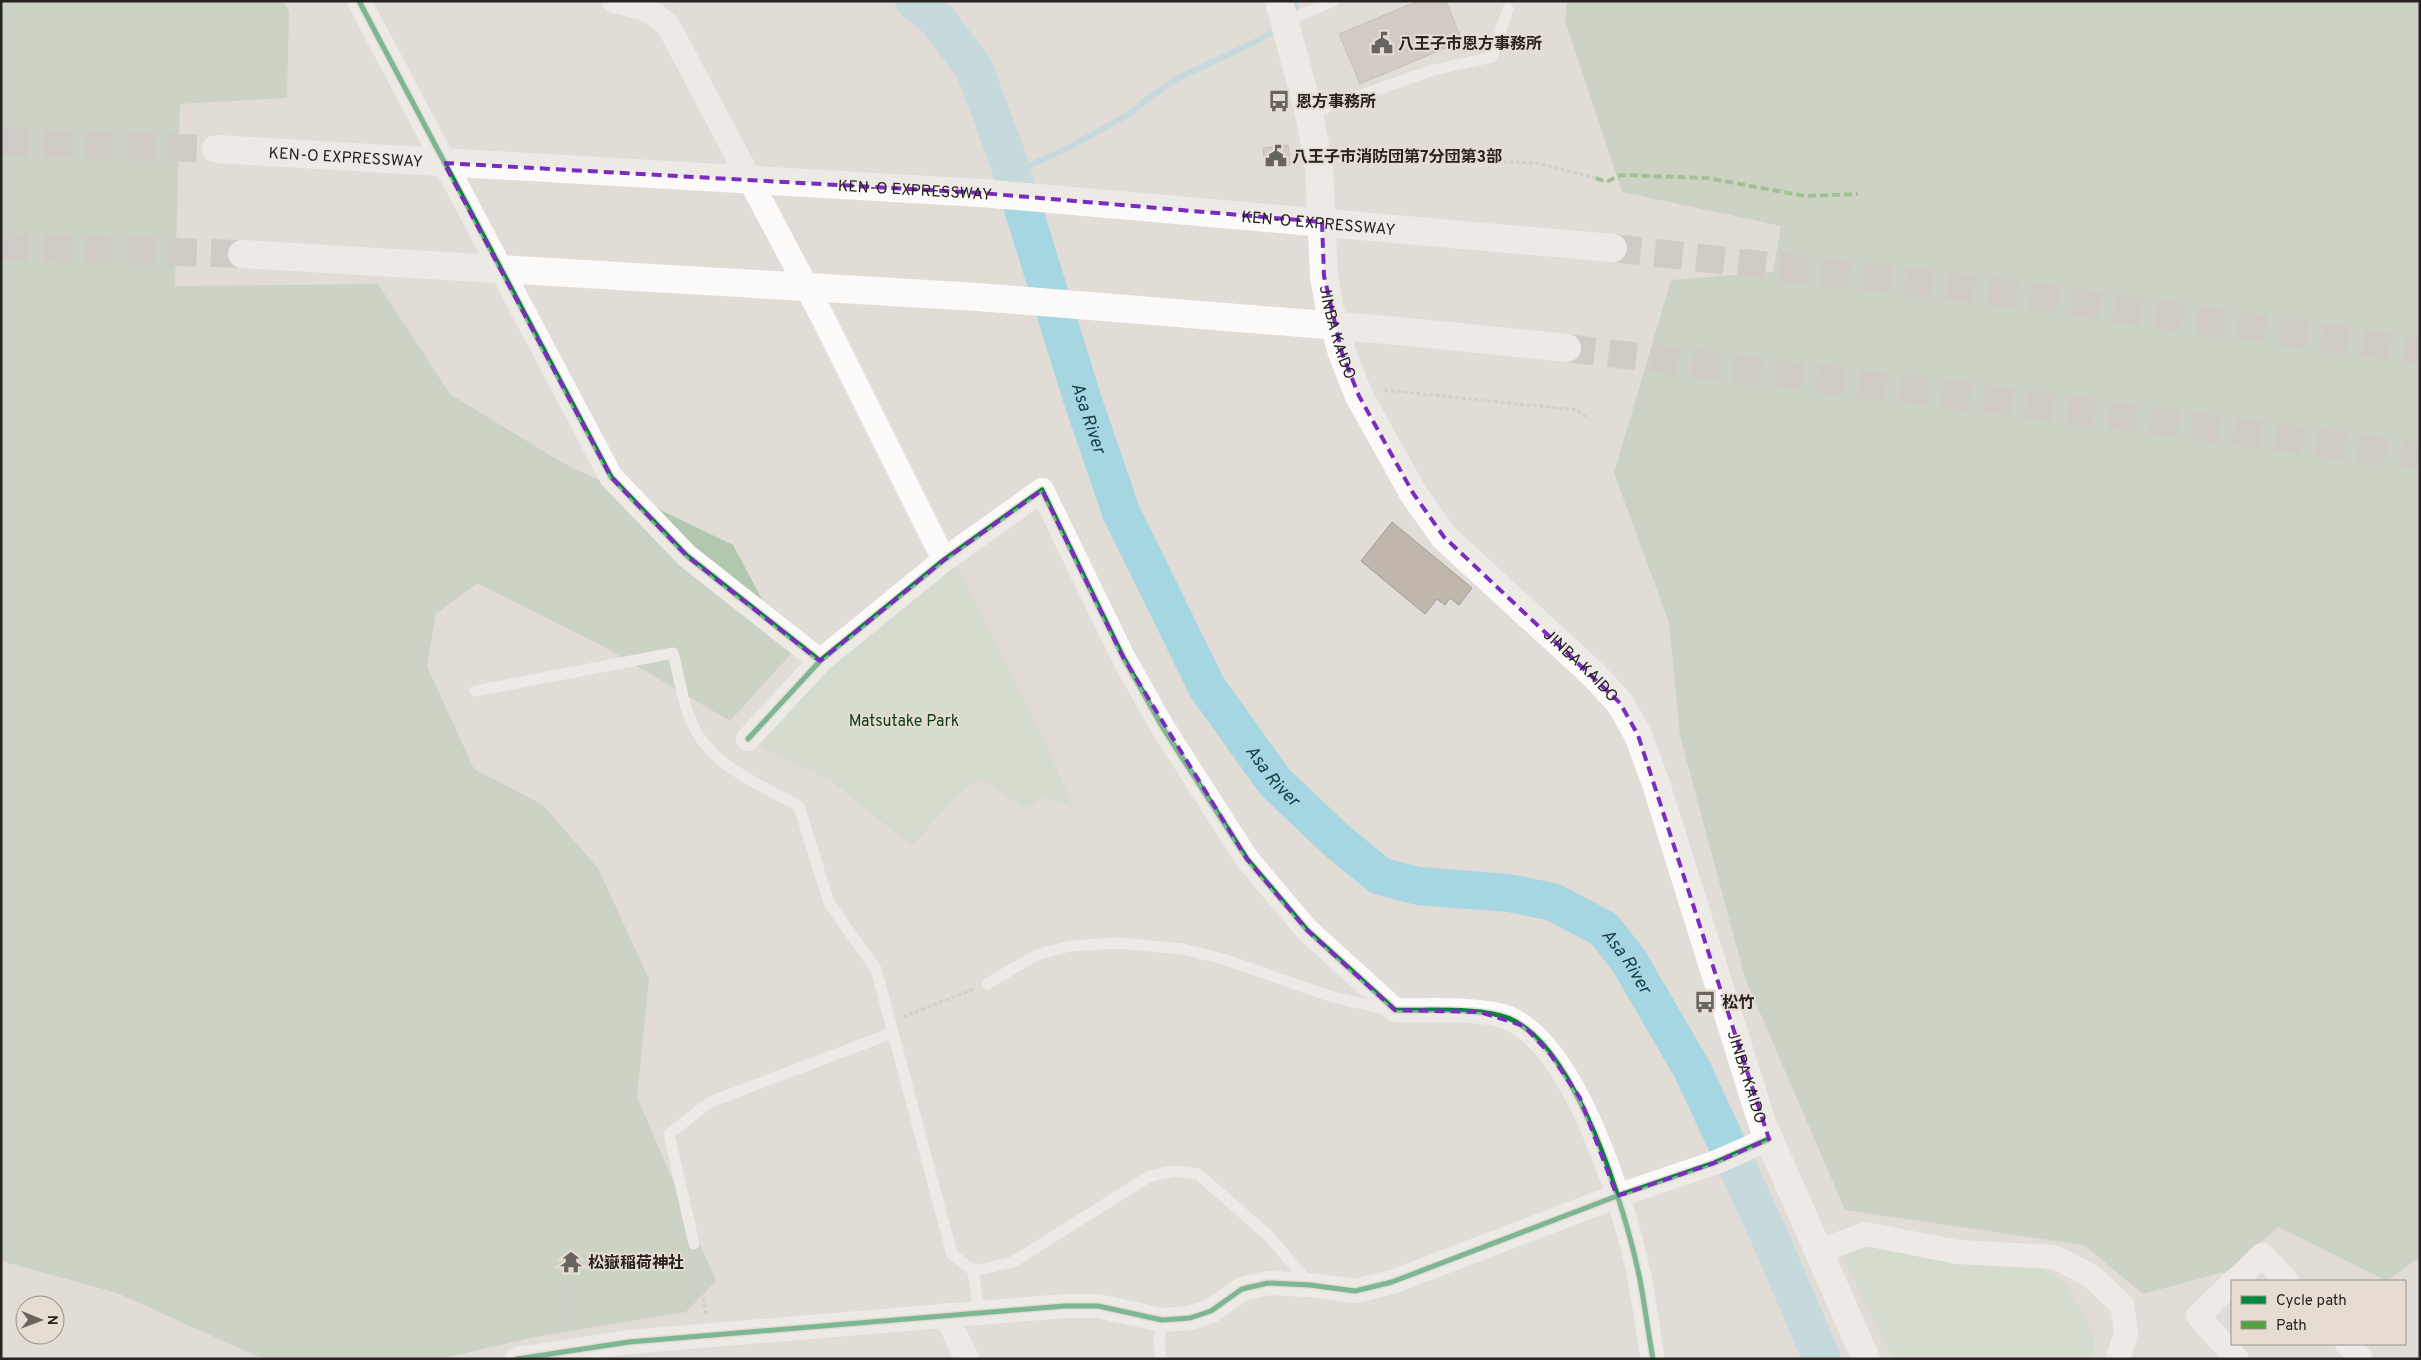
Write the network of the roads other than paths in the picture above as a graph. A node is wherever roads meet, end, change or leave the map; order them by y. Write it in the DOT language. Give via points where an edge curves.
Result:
graph roads {
  1 [pos="359,1"];
  2 [pos="614,1"];
  3 [pos="1333,1"];
  4 [pos="1508,9"];
  5 [pos="1282,12"];
  6 [pos="1309,113"];
  7 [pos="216,150"];
  8 [pos="1613,248"];
  9 [pos="242,254"];
  10 [pos="1567,348"];
  11 [pos="944,560"];
  12 [pos="820,660"];
  13 [pos="475,691"];
  14 [pos="748,739"];
  15 [pos="987,984"];
  16 [pos="1395,1010"];
  17 [pos="890,1028"];
  18 [pos="1763,1142"];
  19 [pos="1617,1196"];
  20 [pos="694,1244"];
  21 [pos="1819,1251"];
  22 [pos="973,1272"];
  23 [pos="2235,1280"];
  24 [pos="2286,1280"];
  25 [pos="2231,1284"];
  26 [pos="1310,1285"];
  27 [pos="979,1312"];
  28 [pos="946,1316"];
  29 [pos="1162,1320"];
  30 [pos="2348,1345"];
  31 [pos="518,1359"];
  32 [pos="967,1359"];
  33 [pos="1161,1359"];
  34 [pos="1652,1359"];
  35 [pos="1866,1359"];
  36 [pos="2118,1359"];
  37 [pos="2237,1359"];
  38 [pos="2361,1359"];
  1 -- 12 [label="street" via="611,477 687,556"];
  2 -- 11 [label="street" via="649,10 668,25 836,344"];
  3 -- 5 [label="lane"];
  4 -- 6 [label="lane" via="1492,57 1433,70"];
  5 -- 6 [label="main road, JINBA KAIDO"];
  6 -- 18 [label="main road, JINBA KAIDO" via="1319,167 1324,276 1342,353 1360,396 1413,493 1444,537 1594,676 1620,703 1638,735 1756,1105"];
  7 -- 8 [label="main road, KEN-O EXPRESSWAY" via="981,193"];
  9 -- 10 [label="main road" via="978,297 1400,331"];
  11 -- 12 [label="street"];
  11 -- 16 [label="street" via="1042,490 1123,657 1163,728 1246,859 1307,930"];
  12 -- 14 [label="street"];
  13 -- 17 [label="lane" via="673,653 691,723 705,746 722,763 799,806 829,903 876,969"];
  15 -- 16 [label="lane" via="1036,955 1070,946 1118,943 1183,949 1333,997"];
  16 -- 19 [label="street" via="1480,1012 1524,1026 1551,1055 1580,1098"];
  17 -- 20 [label="lane" via="710,1102 669,1134"];
  17 -- 22 [label="lane" via="952,1254"];
  18 -- 19 [label="street" via="1714,1163"];
  18 -- 21 [label="main road, JINBA KAIDO"];
  19 -- 26 [label="street" via="1392,1282 1355,1291"];
  19 -- 34 [label="street" via="1640,1278"];
  21 -- 35 [label="main road, JINBA KAIDO"];
  21 -- 36 [label="street" via="1866,1234 1957,1252 2056,1257 2091,1276 2122,1305 2126,1332"];
  22 -- 26 [label="lane" via="1013,1262 1150,1176 1175,1171 1198,1174 1269,1236"];
  22 -- 27 [label="lane"];
  23 -- 24 [label="street" via="2262,1255"];
  25 -- 37 [label="street" via="2198,1316"];
  26 -- 29 [label="street" via="1268,1283 1242,1289 1211,1311 1190,1318"];
  27 -- 28 [label="street"];
  27 -- 29 [label="street" via="1098,1306"];
  28 -- 31 [label="street" via="628,1342"];
  28 -- 32 [label="street"];
  29 -- 33 [label="lane"];
  30 -- 38 [label="street"];
}
